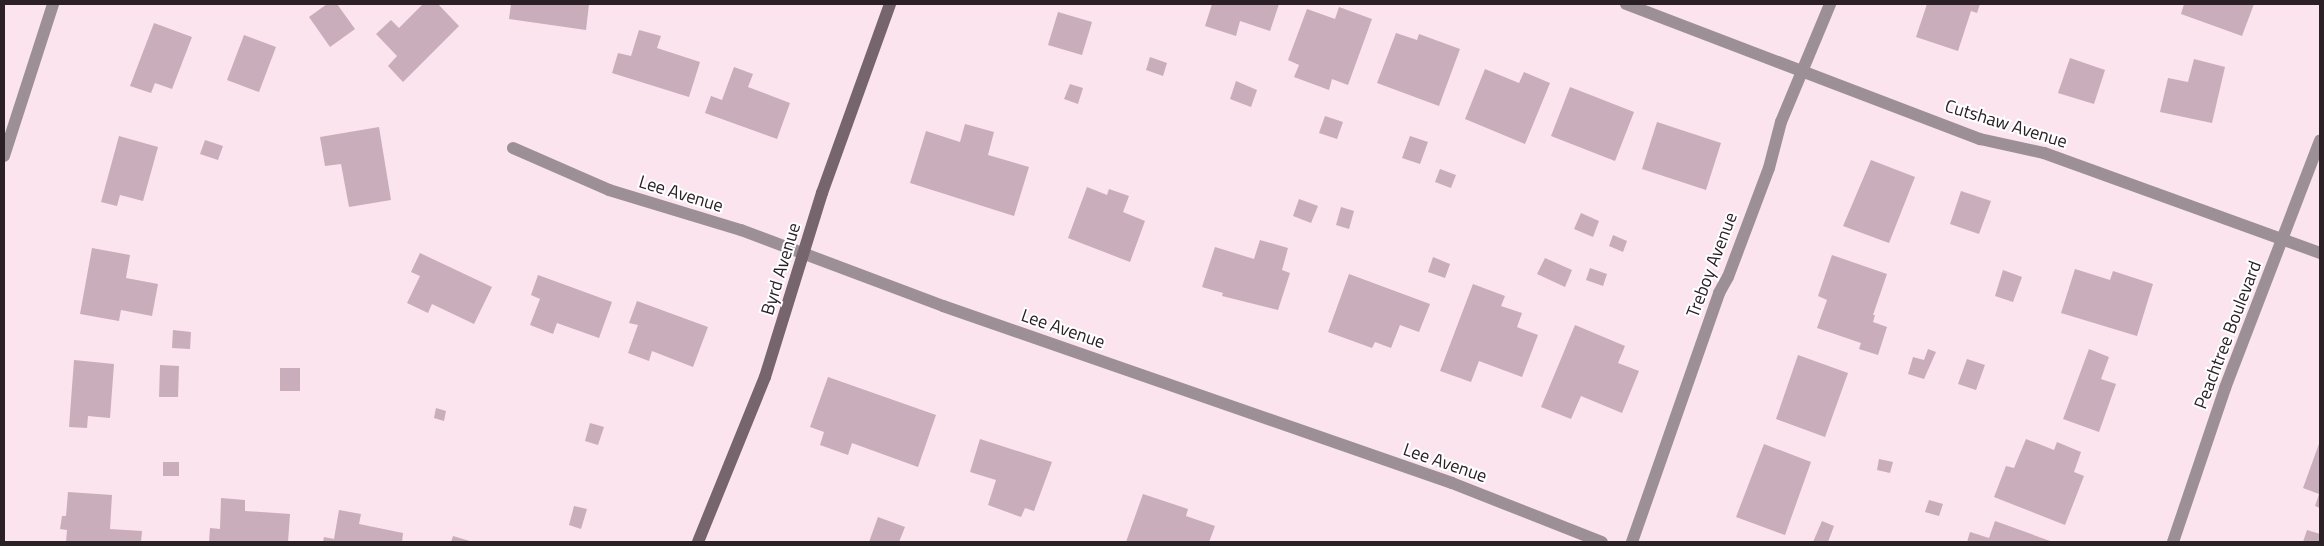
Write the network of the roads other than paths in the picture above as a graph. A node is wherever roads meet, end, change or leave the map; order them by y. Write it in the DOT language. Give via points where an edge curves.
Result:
graph roads {
  1 [pos="53,4"];
  2 [pos="890,4"];
  3 [pos="1626,4"];
  4 [pos="1830,4"];
  5 [pos="1802,70"];
  6 [pos="2320,142"];
  7 [pos="513,148"];
  8 [pos="4,156"];
  9 [pos="2282,239"];
  10 [pos="2320,253"];
  11 [pos="804,254"];
  12 [pos="698,542"];
  13 [pos="1602,542"];
  14 [pos="1632,542"];
  15 [pos="2173,542"];
  1 -- 8 [label="street"];
  2 -- 11 [label="street, Byrd Avenue" via="822,193"];
  3 -- 5 [label="street, Cutshaw Avenue"];
  4 -- 5 [label="street, Treboy Avenue"];
  5 -- 9 [label="street, Cutshaw Avenue" via="1980,139 2044,153"];
  5 -- 14 [label="street, Treboy Avenue" via="1781,122 1769,168 1719,293"];
  6 -- 9 [label="street, Peachtree Boulevard"];
  7 -- 11 [label="street, Lee Avenue" via="609,190 741,230"];
  9 -- 10 [label="street, Cutshaw Avenue"];
  9 -- 15 [label="street, Peachtree Boulevard" via="2225,388"];
  11 -- 12 [label="street, Byrd Avenue" via="765,377"];
  11 -- 13 [label="street, Lee Avenue" via="1479,493"];
}
